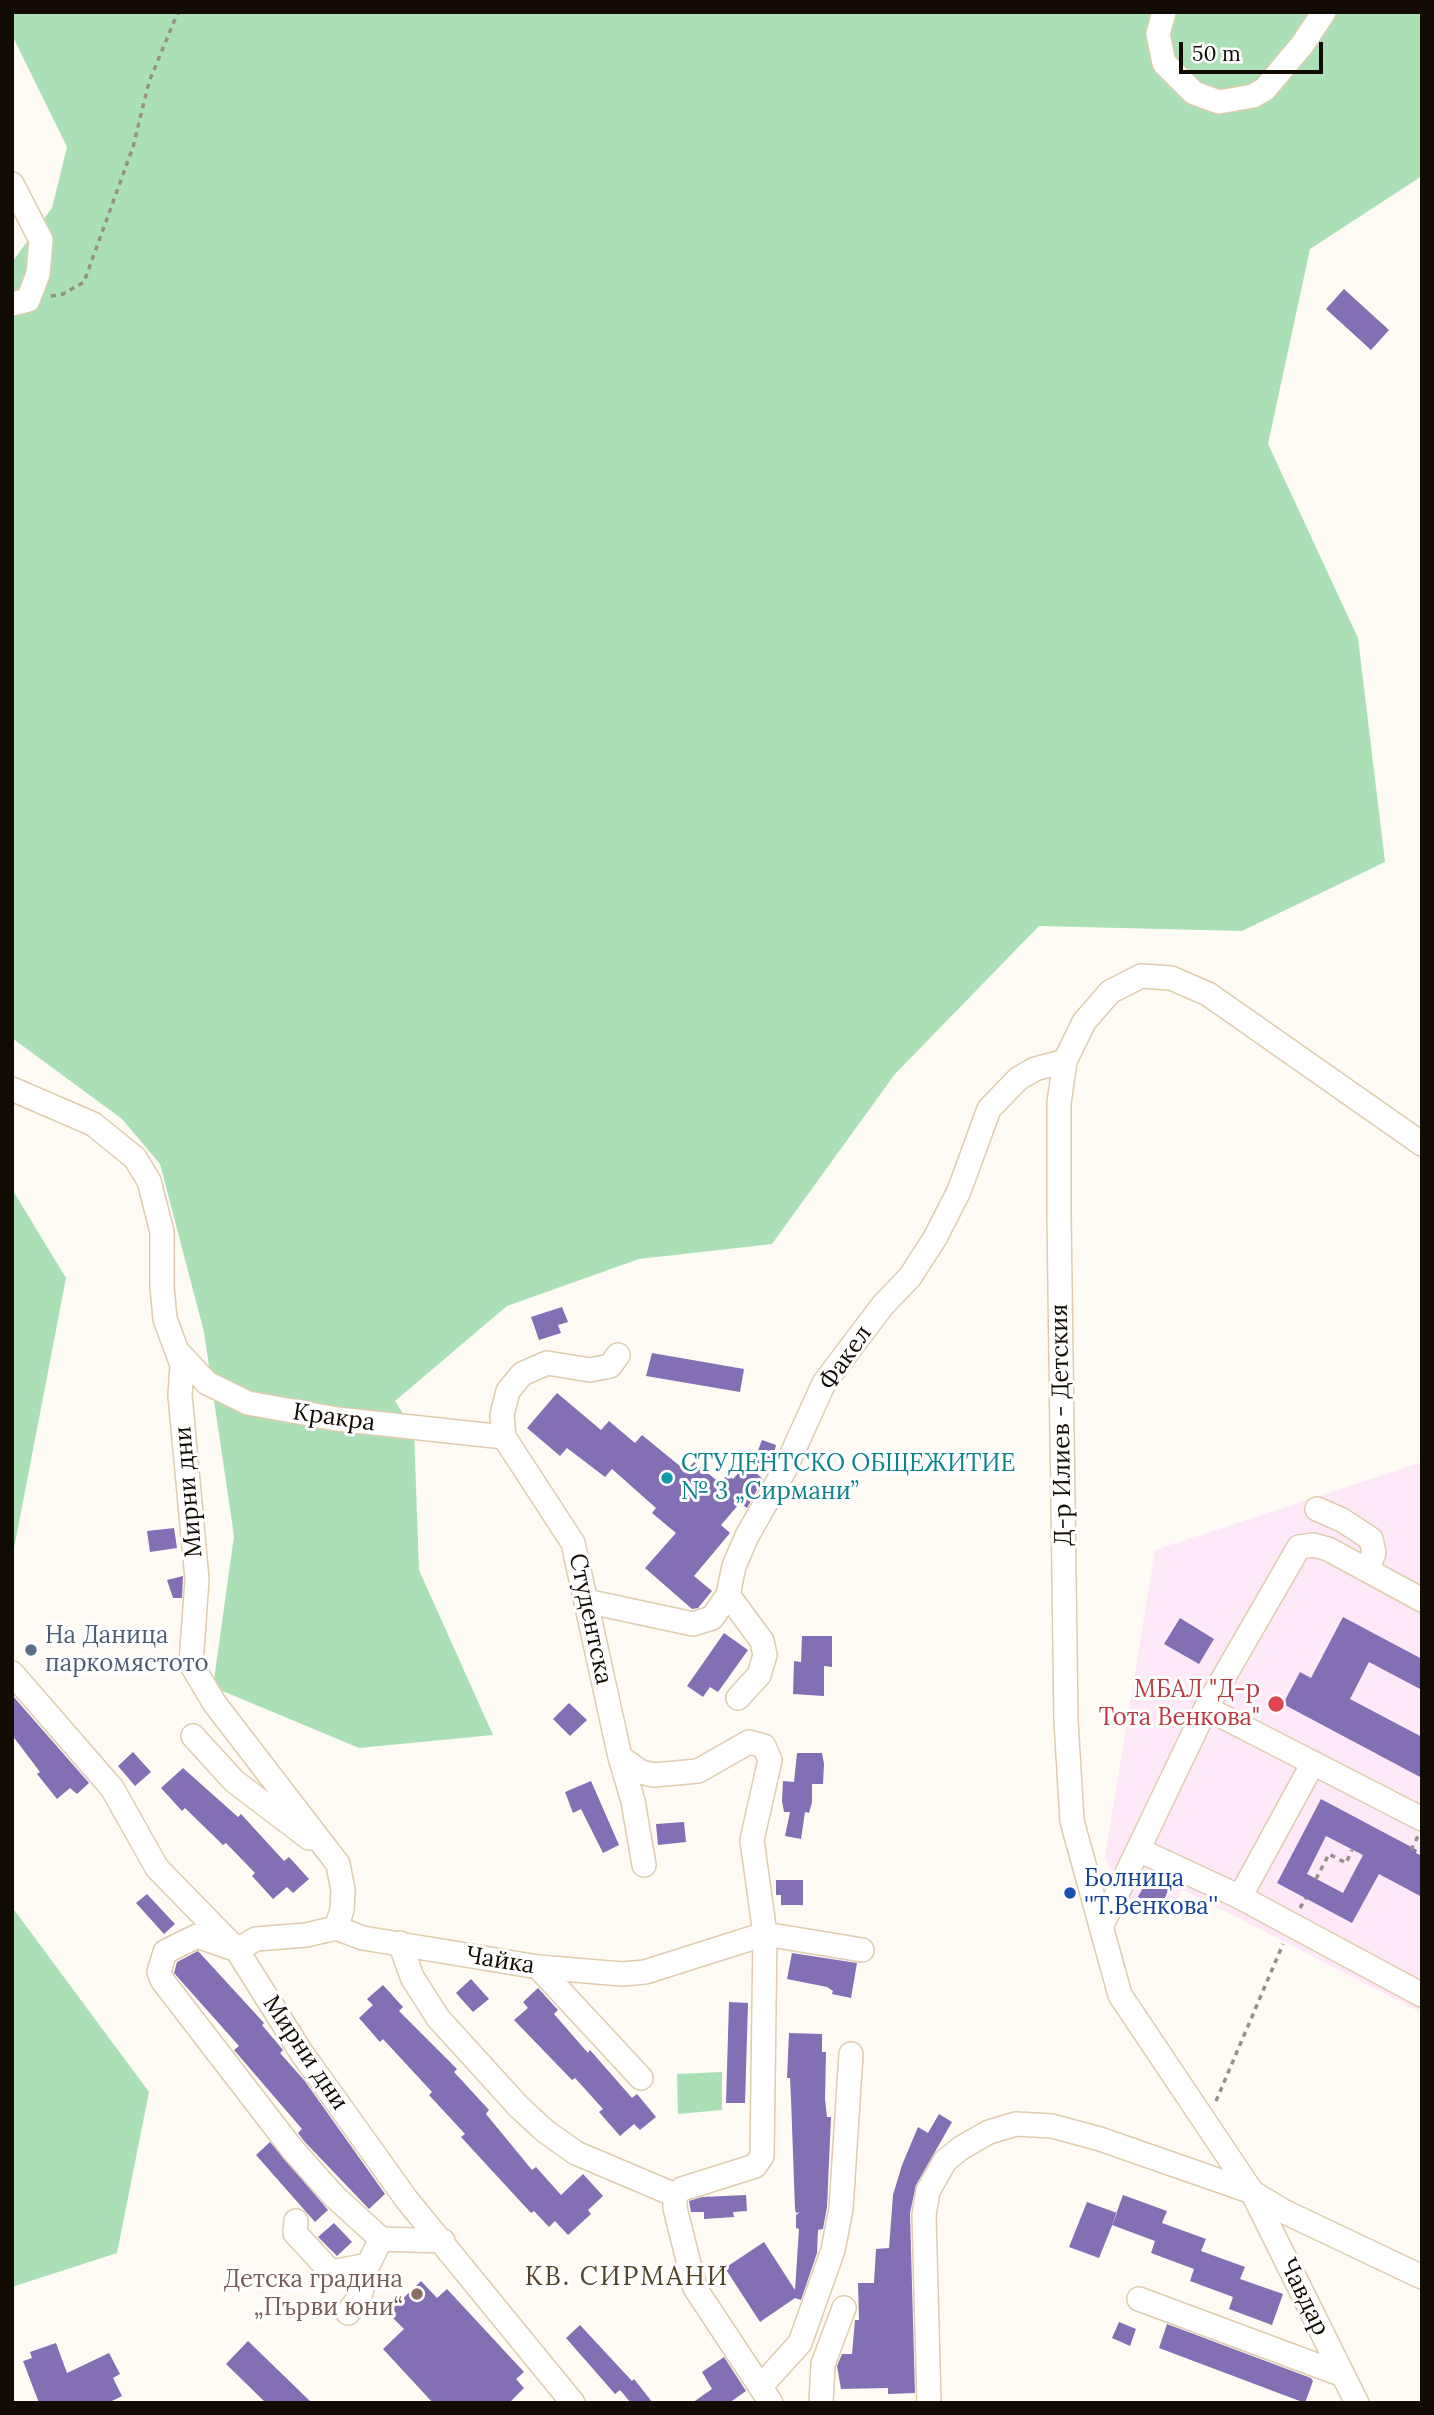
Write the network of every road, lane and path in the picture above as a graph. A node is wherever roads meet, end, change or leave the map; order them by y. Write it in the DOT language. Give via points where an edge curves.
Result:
graph roads {
  1 [pos="178,12"];
  2 [pos="1164,12"];
  3 [pos="1324,12"];
  4 [pos="12,184"];
  5 [pos="20,302"];
  6 [pos="1065,1061"];
  7 [pos="12,1089"];
  8 [pos="1422,1144"];
  9 [pos="181,1355"];
  10 [pos="618,1355"];
  11 [pos="504,1437"];
  12 [pos="1317,1509"];
  13 [pos="1367,1570"];
  14 [pos="728,1595"];
  15 [pos="1422,1600"];
  16 [pos="586,1601"];
  17 [pos="12,1673"];
  18 [pos="738,1698"];
  19 [pos="1206,1708"];
  20 [pos="192,1736"];
  21 [pos="620,1756"];
  22 [pos="1312,1763"];
  23 [pos="1422,1819"];
  24 [pos="1139,1850"];
  25 [pos="1352,1850"];
  26 [pos="331,1855"];
  27 [pos="644,1865"];
  28 [pos="1316,1878"];
  29 [pos="1240,1898"];
  30 [pos="1306,1898"];
  31 [pos="1291,1925"];
  32 [pos="1101,1927"];
  33 [pos="336,1928"];
  34 [pos="765,1934"];
  35 [pos="400,1943"];
  36 [pos="237,1950"];
  37 [pos="862,1950"];
  38 [pos="538,1967"];
  39 [pos="1422,1995"];
  40 [pos="851,2054"];
  41 [pos="641,2078"];
  42 [pos="1207,2122"];
  43 [pos="1252,2192"];
  44 [pos="675,2195"];
  45 [pos="296,2221"];
  46 [pos="381,2239"];
  47 [pos="443,2241"];
  48 [pos="368,2265"];
  49 [pos="1422,2277"];
  50 [pos="1139,2299"];
  51 [pos="844,2308"];
  52 [pos="348,2313"];
  53 [pos="1343,2375"];
  54 [pos="766,2395"];
  55 [pos="573,2403"];
  56 [pos="821,2403"];
  57 [pos="929,2403"];
  58 [pos="1357,2403"];
  1 -- 5 [label="path" via="149,82 133,147 84,282 63,294"];
  2 -- 3 [label="street" via="1158,34 1164,63 1194,93 1219,102 1265,89"];
  4 -- 5 [label="street" via="41,240 38,274"];
  6 -- 8 [label="street, Д-р Илиев - Детския" via="1084,1023 1110,992 1141,976 1171,978 1208,994"];
  6 -- 14 [label="street, Факел" via="1018,1079 989,1109 959,1191 935,1238 910,1277 824,1383 743,1546"];
  6 -- 32 [label="street, Д-р Илиев - Детския" via="1059,1103 1059,1213 1067,1768 1072,1821"];
  7 -- 9 [label="street, Мирни дни" via="93,1124 135,1158 149,1181 157,1210 165,1319"];
  9 -- 11 [label="street, Кракра" via="206,1383 248,1403 337,1419"];
  9 -- 26 [label="street, Мирни дни" via="180,1395 197,1579 191,1664 215,1704"];
  10 -- 11 [label="street" via="610,1366 590,1370 547,1363 522,1374 508,1391 502,1415"];
  11 -- 16 [label="street, Студентска" via="573,1543"];
  12 -- 13 [label="street" via="1371,1539 1374,1553"];
  13 -- 15 [label="street"];
  13 -- 19 [label="street" via="1328,1549 1299,1546"];
  14 -- 16 [label="street, Факел" via="712,1618 693,1624"];
  14 -- 18 [label="street" via="762,1641 765,1655 759,1675"];
  16 -- 21 [label="street, Студентска"];
  17 -- 36 [label="street, Мирни дни" via="112,1788 157,1868"];
  19 -- 22 [label="street"];
  19 -- 24 [label="street"];
  20 -- 26 [label="street" via="234,1781"];
  21 -- 27 [label="street, Студентска"];
  21 -- 34 [label="street" via="641,1772 654,1775 698,1771 749,1742 764,1746 770,1760 752,1840"];
  22 -- 23 [label="street"];
  22 -- 29 [label="street"];
  24 -- 29 [label="street"];
  24 -- 32 [label="street"];
  25 -- 28 [label="path" via="1346,1863 1329,1854"];
  26 -- 33 [label="street, Мирни дни" via="338,1864 343,1890"];
  29 -- 31 [label="street"];
  30 -- 31 [label="path"];
  31 -- 39 [label="street"];
  31 -- 42 [label="path"];
  32 -- 42 [label="street, Д-р Илиев - Детския" via="1120,1996"];
  33 -- 35 [label="street, Чайка" via="363,1938"];
  33 -- 36 [label="street" via="256,1938"];
  34 -- 37 [label="street"];
  34 -- 38 [label="street, Чайка" via="645,1972"];
  34 -- 44 [label="street" via="762,2156 755,2166"];
  35 -- 38 [label="street, Чайка"];
  35 -- 44 [label="street" via="412,1977 438,2018 536,2123 576,2153"];
  36 -- 46 [label="street" via="197,1936 165,1952 159,1972 293,2150"];
  36 -- 47 [label="street, Мирни дни" via="309,2062 407,2200"];
  38 -- 41 [label="street"];
  40 -- 54 [label="street" via="841,2209 833,2250 800,2343"];
  42 -- 43 [label="street, Д-р Илиев - Детския"];
  43 -- 49 [label="street" via="1284,2212"];
  43 -- 53 [label="street, Чавдар"];
  43 -- 57 [label="street" via="1052,2126 1016,2124 961,2148 933,2179 924,2215"];
  44 -- 54 [label="street" via="695,2288"];
  45 -- 48 [label="street" via="295,2233 331,2272"];
  46 -- 47 [label="street"];
  46 -- 48 [label="street"];
  47 -- 55 [label="street, Мирни дни"];
  48 -- 52 [label="street" via="360,2296"];
  50 -- 53 [label="street"];
  51 -- 56 [label="street" via="823,2364"];
  53 -- 58 [label="street, Чавдар"];
}
